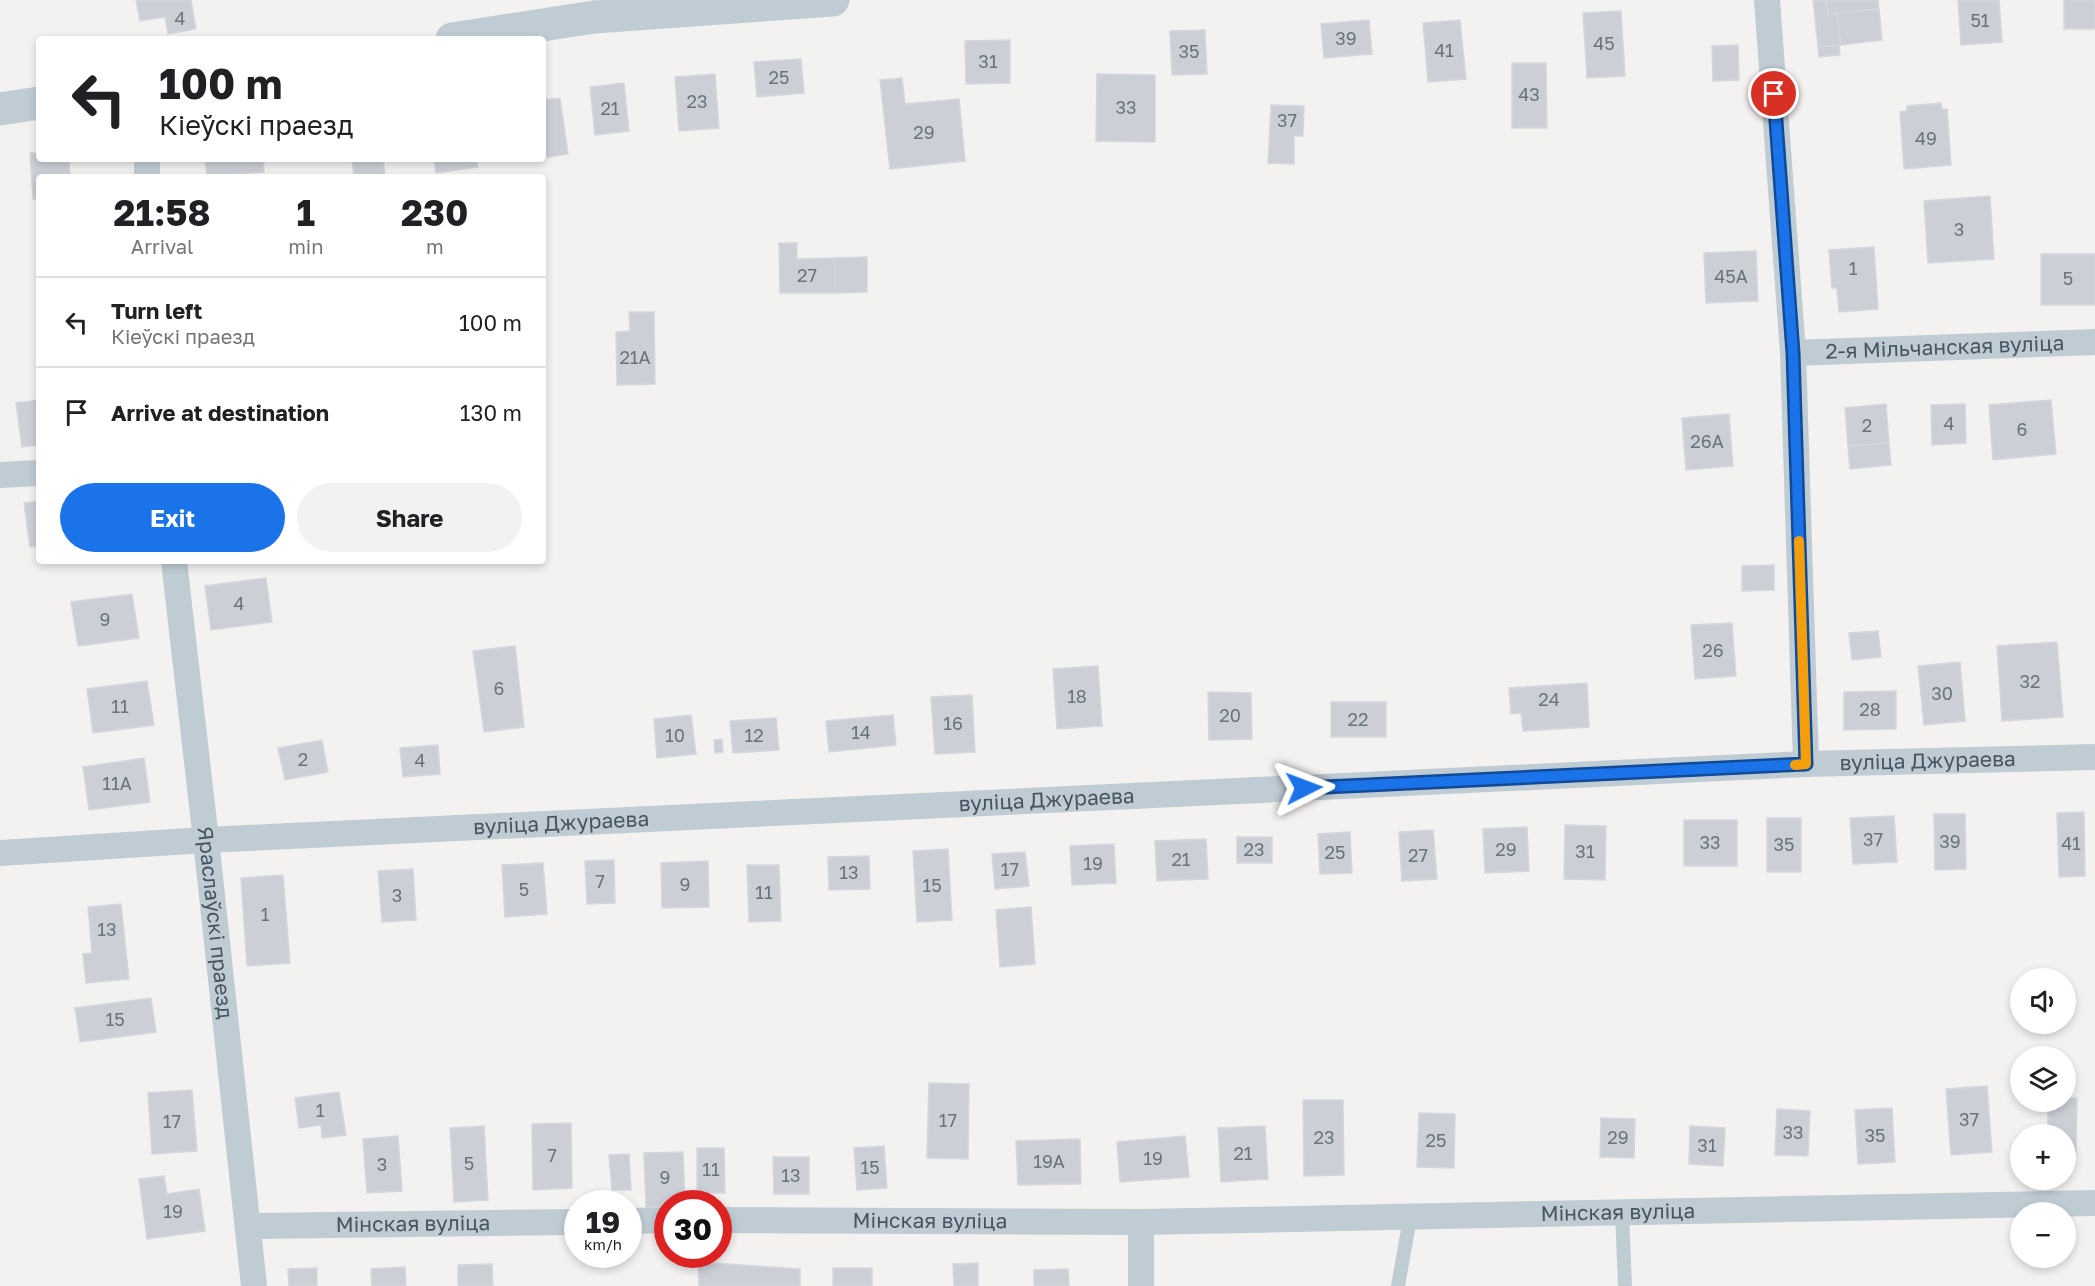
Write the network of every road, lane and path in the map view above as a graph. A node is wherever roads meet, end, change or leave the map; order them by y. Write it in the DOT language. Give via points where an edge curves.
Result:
graph roads {
  1 [pos="833,0"];
  2 [pos="1767,0"];
  3 [pos="590,8"];
  4 [pos="465,36"];
  5 [pos="36,103"];
  6 [pos="0,109"];
  7 [pos="2095,342"];
  8 [pos="1793,353"];
  9 [pos="36,473"];
  10 [pos="0,475"];
  11 [pos="174,564"];
  12 [pos="2095,757"];
  13 [pos="1806,764"];
  14 [pos="206,840"];
  15 [pos="0,854"];
  16 [pos="2095,1203"];
  17 [pos="1622,1213"];
  18 [pos="1410,1218"];
  19 [pos="732,1220"];
  20 [pos="564,1222"];
  21 [pos="1141,1222"];
  22 [pos="248,1226"];
  23 [pos="254,1286"];
  24 [pos="1141,1286"];
  25 [pos="1398,1286"];
  26 [pos="1625,1286"];
  1 -- 3 [label="street"];
  2 -- 8 [label="street"];
  3 -- 4 [label="street"];
  5 -- 6 [label="street"];
  7 -- 8 [label="street, 2-я Мільчанская вуліца"];
  8 -- 13 [label="street"];
  9 -- 10 [label="street"];
  11 -- 14 [label="street, Яраслаўскі праезд"];
  12 -- 13 [label="street, вуліца Джураева"];
  13 -- 14 [label="street, вуліца Джураева"];
  14 -- 15 [label="street, вуліца Джураева"];
  14 -- 22 [label="street, Яраслаўскі праезд"];
  16 -- 17 [label="street, Мінская вуліца"];
  17 -- 18 [label="street, Мінская вуліца"];
  17 -- 26 [label="lane"];
  18 -- 21 [label="street, Мінская вуліца"];
  18 -- 25 [label="lane"];
  19 -- 21 [label="street, Мінская вуліца"];
  20 -- 22 [label="street, Мінская вуліца"];
  21 -- 24 [label="street"];
  22 -- 23 [label="street, Яраслаўскі праезд"];
}
